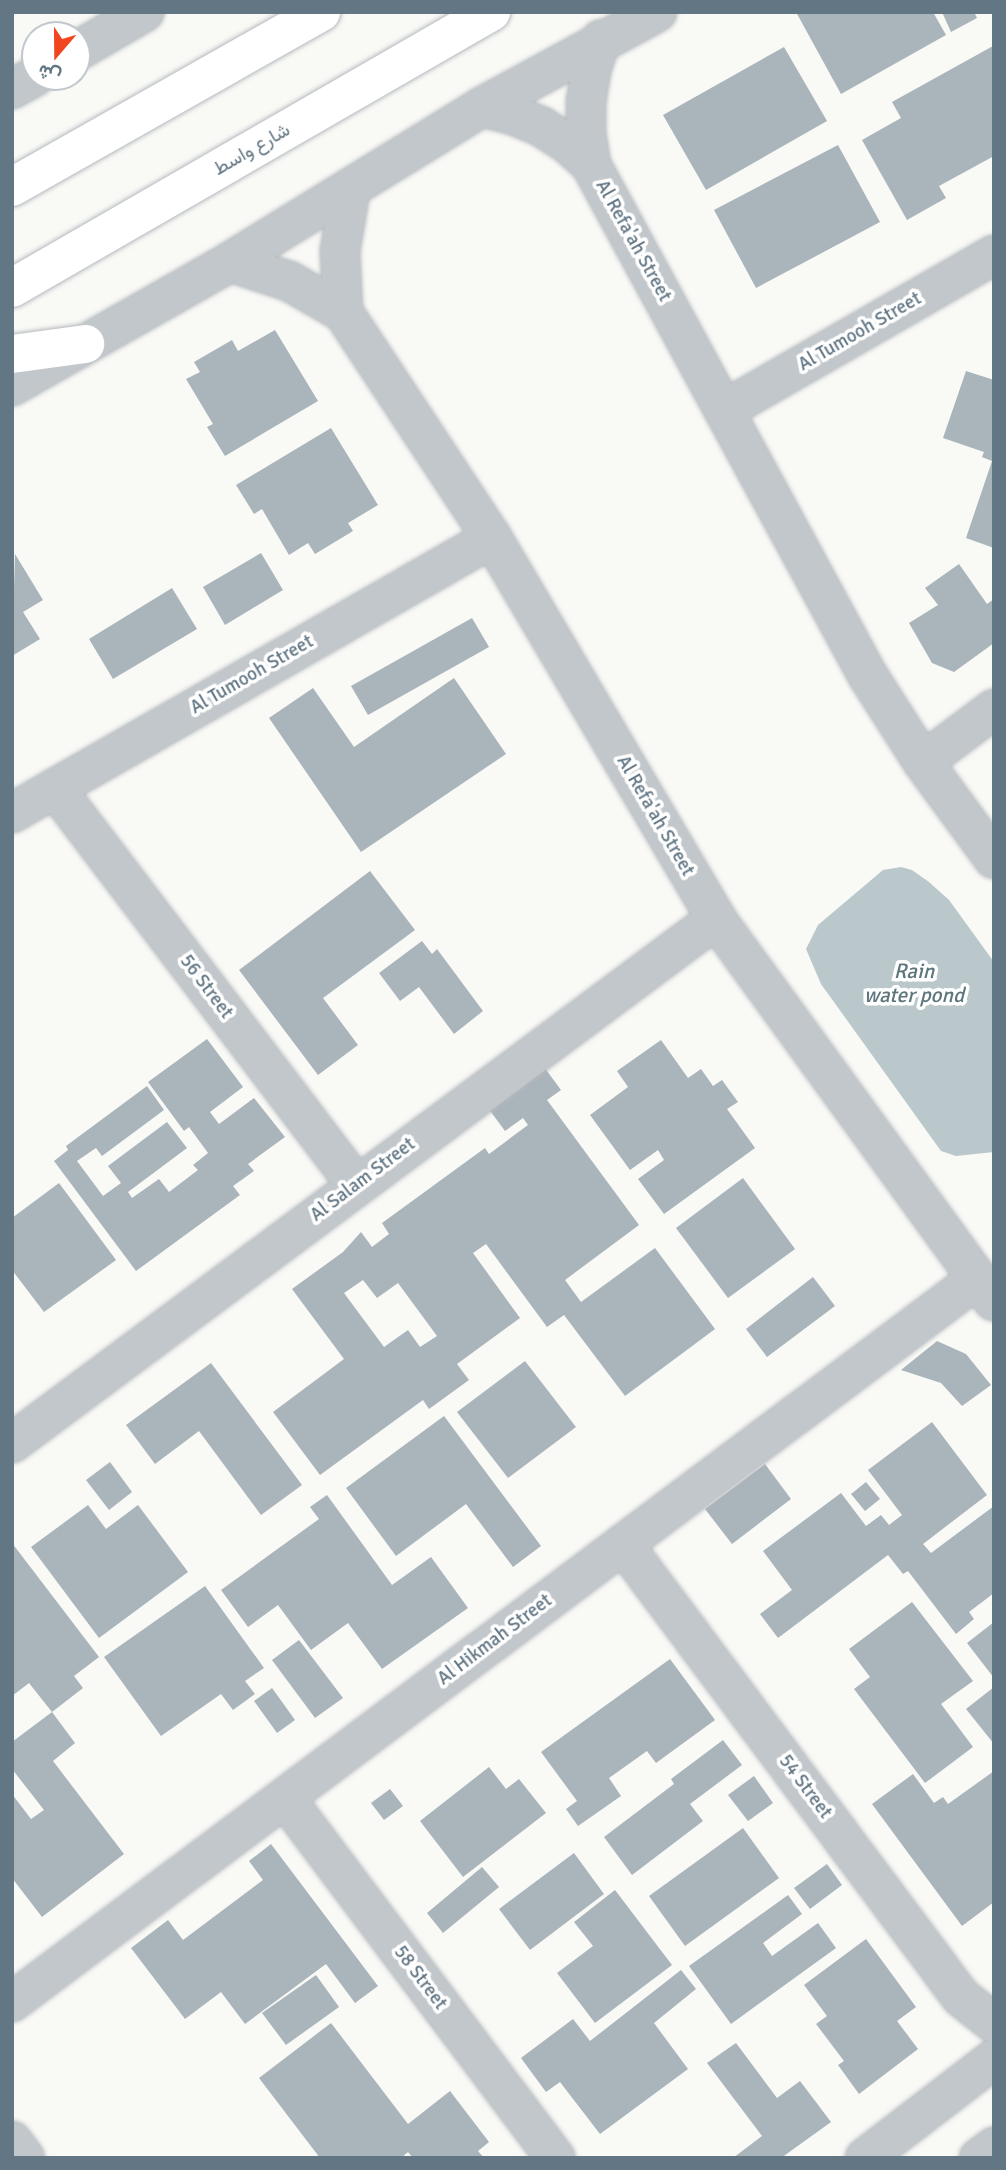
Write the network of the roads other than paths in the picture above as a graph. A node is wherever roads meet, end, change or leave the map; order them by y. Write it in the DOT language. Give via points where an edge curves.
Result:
graph roads {
  1 [pos="144,12"];
  2 [pos="321,12"];
  3 [pos="491,12"];
  4 [pos="657,12"];
  5 [pos="601,40"];
  6 [pos="91,43"];
  7 [pos="482,107"];
  8 [pos="592,165"];
  9 [pos="12,187"];
  10 [pos="349,191"];
  11 [pos="994,255"];
  12 [pos="230,262"];
  13 [pos="12,288"];
  14 [pos="343,312"];
  15 [pos="85,344"];
  16 [pos="12,354"];
  17 [pos="12,386"];
  18 [pos="726,409"];
  19 [pos="492,538"];
  20 [pos="994,709"];
  21 [pos="923,762"];
  22 [pos="55,788"];
  23 [pos="12,813"];
  24 [pos="994,859"];
  25 [pos="716,919"];
  26 [pos="356,1185"];
  27 [pos="985,1290"];
  28 [pos="12,1442"];
  29 [pos="623,1544"];
  30 [pos="285,1798"];
  31 [pos="12,2002"];
  32 [pos="994,2023"];
  33 [pos="994,2059"];
  34 [pos="12,2141"];
  35 [pos="994,2147"];
  36 [pos="25,2158"];
  37 [pos="555,2158"];
  38 [pos="865,2158"];
  39 [pos="979,2158"];
  1 -- 6 [label="street"];
  2 -- 9 [label="highway"];
  3 -- 13 [label="highway, شارع واسط"];
  4 -- 5 [label="street"];
  5 -- 7 [label="street"];
  5 -- 8 [label="street, Al Refa'ah Street" via="586,102"];
  7 -- 8 [label="street, Al Refa'ah Street" via="542,127"];
  7 -- 10 [label="street"];
  8 -- 18 [label="street, Al Refa'ah Street"];
  10 -- 12 [label="street"];
  10 -- 14 [label="street" via="340,251"];
  11 -- 18 [label="street, Al Tumooh Street"];
  12 -- 14 [label="street, Al Refa'ah Street" via="289,281"];
  12 -- 15 [label="street"];
  14 -- 19 [label="street, Al Refa'ah Street"];
  15 -- 16 [label="highway"];
  15 -- 17 [label="street"];
  18 -- 21 [label="street, Al Refa'ah Street" via="868,676"];
  19 -- 22 [label="street, Al Tumooh Street"];
  19 -- 25 [label="street, Al Refa'ah Street"];
  20 -- 21 [label="street"];
  21 -- 24 [label="street, Al Refa'ah Street"];
  22 -- 23 [label="street, Al Tumooh Street"];
  22 -- 26 [label="street, 56 Street"];
  25 -- 26 [label="street, Al Salam Street"];
  25 -- 27 [label="street, Al Refa'ah Street"];
  26 -- 28 [label="street, Al Salam Street"];
  27 -- 29 [label="street, Al Hikmah Street"];
  29 -- 30 [label="street, Al Hikmah Street"];
  29 -- 32 [label="street, 54 Street" via="961,1997"];
  30 -- 31 [label="street, Al Hikmah Street"];
  30 -- 37 [label="street, 58 Street"];
  33 -- 38 [label="street"];
  34 -- 36 [label="street"];
  35 -- 39 [label="street"];
}
